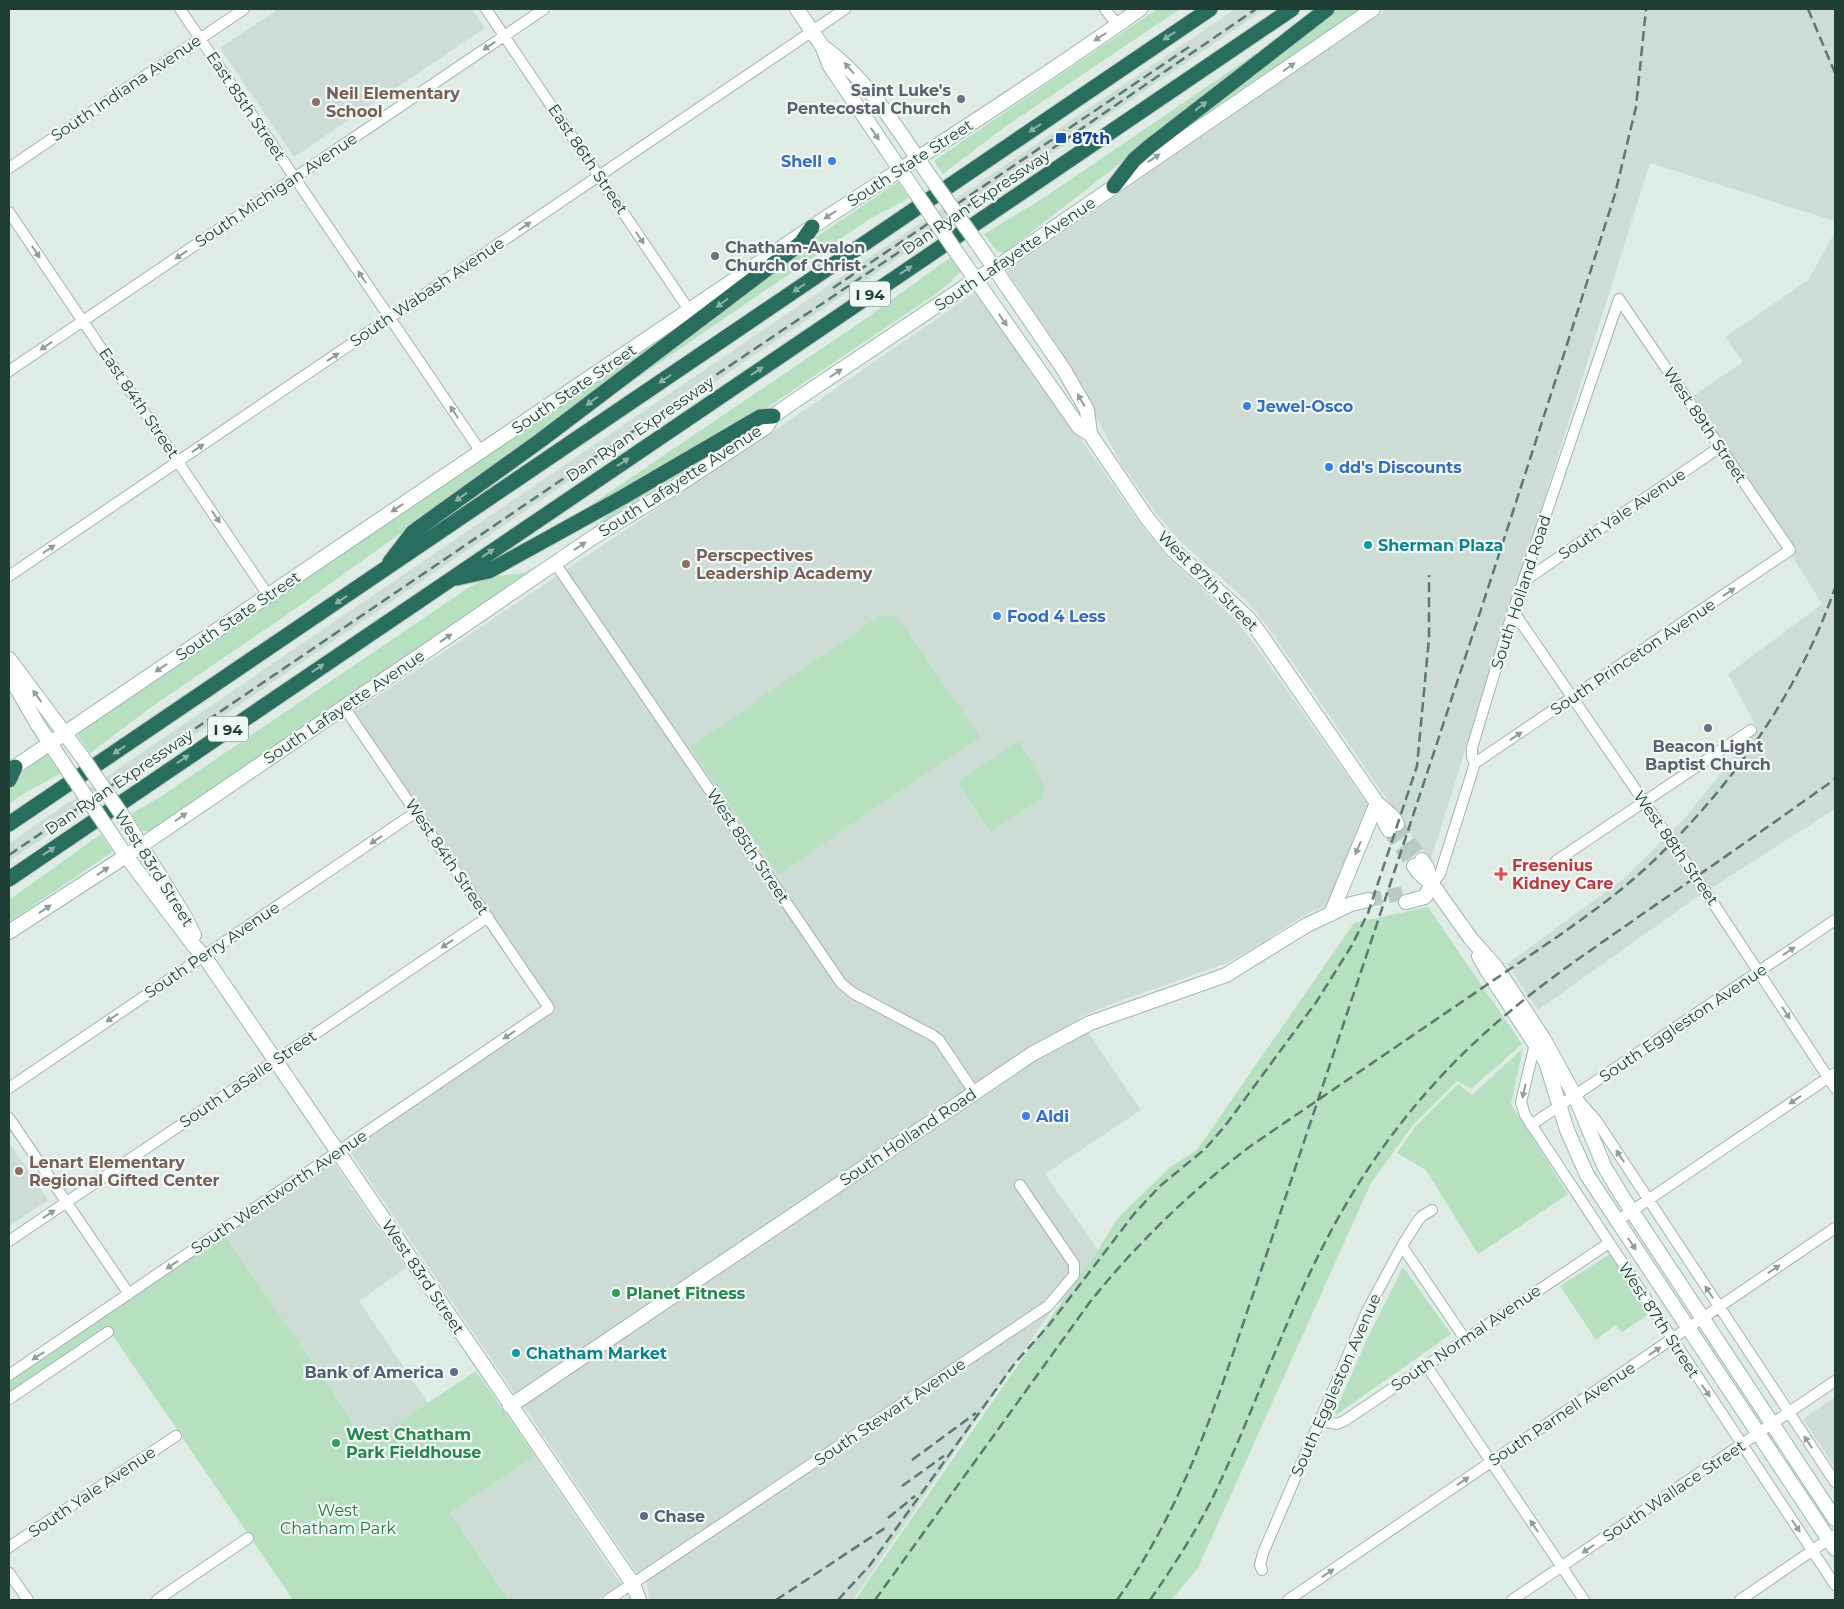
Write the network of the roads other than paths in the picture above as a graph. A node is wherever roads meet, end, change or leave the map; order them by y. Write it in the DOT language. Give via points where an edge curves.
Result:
graph roads {
  1 [pos="180,9"];
  2 [pos="244,9"];
  3 [pos="486,9"];
  4 [pos="544,9"];
  5 [pos="797,9"];
  6 [pos="845,9"];
  7 [pos="1105,9"];
  8 [pos="1140,9"];
  9 [pos="1210,9"];
  10 [pos="1292,9"];
  11 [pos="1327,9"];
  12 [pos="1374,9"];
  13 [pos="1116,25"];
  14 [pos="812,31"];
  15 [pos="504,36"];
  16 [pos="200,38"];
  17 [pos="822,46"];
  18 [pos="918,158"];
  19 [pos="9,168"];
  20 [pos="900,169"];
  21 [pos="599,176"];
  22 [pos="295,178"];
  23 [pos="1114,186"];
  24 [pos="9,212"];
  25 [pos="812,227"];
  26 [pos="994,269"];
  27 [pos="975,280"];
  28 [pos="1619,299"];
  29 [pos="689,310"];
  30 [pos="390,318"];
  31 [pos="83,321"];
  32 [pos="9,371"];
  33 [pos="774,416"];
  34 [pos="1090,434"];
  35 [pos="1720,446"];
  36 [pos="481,452"];
  37 [pos="178,461"];
  38 [pos="1790,550"];
  39 [pos="555,563"];
  40 [pos="381,573"];
  41 [pos="9,576"];
  42 [pos="448,580"];
  43 [pos="1524,580"];
  44 [pos="268,595"];
  45 [pos="1513,611"];
  46 [pos="9,658"];
  47 [pos="9,675"];
  48 [pos="1573,698"];
  49 [pos="344,707"];
  50 [pos="1751,730"];
  51 [pos="65,733"];
  52 [pos="50,744"];
  53 [pos="1475,763"];
  54 [pos="11,773"];
  55 [pos="1644,802"];
  56 [pos="1377,803"];
  57 [pos="416,812"];
  58 [pos="9,824"];
  59 [pos="1393,827"];
  60 [pos="141,845"];
  61 [pos="126,856"];
  62 [pos="1556,861"];
  63 [pos="1418,863"];
  64 [pos="9,879"];
  65 [pos="1432,884"];
  66 [pos="1408,897"];
  67 [pos="1366,905"];
  68 [pos="1331,914"];
  69 [pos="488,917"];
  70 [pos="1835,920"];
  71 [pos="9,932"];
  72 [pos="1471,939"];
  73 [pos="204,956"];
  74 [pos="1759,972"];
  75 [pos="549,1008"];
  76 [pos="1535,1044"];
  77 [pos="276,1061"];
  78 [pos="1832,1075"];
  79 [pos="9,1088"];
  80 [pos="1835,1088"];
  81 [pos="974,1092"];
  82 [pos="1575,1096"];
  83 [pos="1560,1106"];
  84 [pos="9,1118"];
  85 [pos="1532,1125"];
  86 [pos="338,1152"];
  87 [pos="1020,1185"];
  88 [pos="1649,1199"];
  89 [pos="66,1203"];
  90 [pos="1432,1210"];
  91 [pos="1632,1211"];
  92 [pos="1617,1221"];
  93 [pos="1835,1228"];
  94 [pos="9,1241"];
  95 [pos="1609,1243"];
  96 [pos="1402,1246"];
  97 [pos="129,1294"];
  98 [pos="1719,1307"];
  99 [pos="1703,1318"];
  100 [pos="1688,1328"];
  101 [pos="108,1332"];
  102 [pos="1466,1339"];
  103 [pos="1672,1339"];
  104 [pos="1426,1365"];
  105 [pos="9,1375"];
  106 [pos="1835,1381"];
  107 [pos="9,1399"];
  108 [pos="510,1406"];
  109 [pos="1788,1413"];
  110 [pos="1321,1421"];
  111 [pos="1772,1424"];
  112 [pos="1758,1433"];
  113 [pos="176,1436"];
  114 [pos="1742,1444"];
  115 [pos="1492,1462"];
  116 [pos="1835,1482"];
  117 [pos="1835,1519"];
  118 [pos="248,1538"];
  119 [pos="1833,1541"];
  120 [pos="9,1548"];
  121 [pos="1813,1551"];
  122 [pos="1562,1567"];
  123 [pos="1262,1570"];
  124 [pos="9,1572"];
  125 [pos="633,1584"];
  126 [pos="1835,1585"];
  127 [pos="28,1600"];
  128 [pos="157,1600"];
  129 [pos="608,1600"];
  130 [pos="639,1600"];
  131 [pos="1288,1600"];
  132 [pos="1512,1600"];
  133 [pos="1584,1600"];
  134 [pos="1740,1600"];
  1 -- 16 [label="street, East 85th Street"];
  2 -- 16 [label="street, South Indiana Avenue"];
  3 -- 15 [label="street, East 86th Street"];
  4 -- 15 [label="street, South Michigan Avenue"];
  5 -- 14 [label="main road"];
  6 -- 14 [label="street, South Wabash Avenue"];
  7 -- 13 [label="street"];
  8 -- 13 [label="main road, South State Street"];
  9 -- 40 [label="highway, Dan Ryan Expressway / I 94, one-way"];
  42 -- 10 [label="highway, Dan Ryan Expressway / I 94, one-way"];
  23 -- 11 [label="highway, one-way" via="1149,146"];
  23 -- 12 [label="main road, South Lafayette Avenue, one-way"];
  13 -- 18 [label="main road, South State Street, one-way"];
  14 -- 17 [label="main road"];
  14 -- 21 [label="street, South Wabash Avenue"];
  15 -- 21 [label="street, East 86th Street"];
  15 -- 22 [label="street, South Michigan Avenue, one-way"];
  16 -- 19 [label="street, South Indiana Avenue"];
  16 -- 22 [label="street, East 85th Street"];
  18 -- 17 [label="main road, West 87th Street, one-way" via="880,105 840,58"];
  17 -- 20 [label="main road, West 87th Street, one-way" via="830,66"];
  18 -- 20 [label="main road, South State Street"];
  18 -- 26 [label="main road, West 87th Street, bridge"];
  20 -- 25 [label="main road, South State Street, one-way"];
  20 -- 27 [label="main road, West 87th Street, bridge"];
  21 -- 29 [label="street, East 86th Street, one-way"];
  30 -- 21 [label="street, South Wabash Avenue, one-way"];
  30 -- 22 [label="street, East 85th Street, one-way"];
  22 -- 31 [label="street, South Michigan Avenue, one-way"];
  23 -- 26 [label="main road, South Lafayette Avenue"];
  24 -- 31 [label="street, East 84th Street, one-way"];
  25 -- 29 [label="main road, South State Street"];
  25 -- 40 [label="highway, one-way" via="801,243 541,440 413,532"];
  26 -- 27 [label="main road, South Lafayette Avenue"];
  34 -- 26 [label="main road, West 87th Street, one-way" via="1087,410"];
  33 -- 27 [label="main road, South Lafayette Avenue, one-way"];
  27 -- 34 [label="main road, West 87th Street, one-way" via="1079,427"];
  28 -- 35 [label="street, West 89th Street"];
  28 -- 43 [label="street, South Holland Road"];
  29 -- 36 [label="main road, South State Street"];
  36 -- 30 [label="street, East 85th Street, one-way"];
  37 -- 30 [label="street, South Wabash Avenue, one-way"];
  31 -- 32 [label="street, South Michigan Avenue, one-way"];
  31 -- 37 [label="street, East 84th Street"];
  39 -- 33 [label="main road, South Lafayette Avenue, one-way" via="766,427"];
  33 -- 42 [label="highway" via="760,417 489,571"];
  34 -- 56 [label="main road, West 87th Street" via="1172,549 1261,635"];
  35 -- 38 [label="street, West 89th Street"];
  35 -- 43 [label="street, South Yale Avenue"];
  36 -- 44 [label="main road, South State Street, one-way"];
  41 -- 37 [label="street, South Wabash Avenue, one-way"];
  37 -- 44 [label="street, East 84th Street, one-way"];
  48 -- 38 [label="street, South Princeton Avenue, one-way"];
  49 -- 39 [label="main road, South Lafayette Avenue, one-way"];
  39 -- 81 [label="street, West 85th Street" via="841,983 853,993 939,1040"];
  40 -- 58 [label="highway, Dan Ryan Expressway / I 94, one-way"];
  64 -- 42 [label="highway, Dan Ryan Expressway / I 94, one-way"];
  43 -- 45 [label="street, South Holland Road"];
  44 -- 51 [label="main road, South State Street, one-way"];
  45 -- 48 [label="street, West 88th Street"];
  45 -- 53 [label="street, South Holland Road" via="1472,748"];
  51 -- 46 [label="main road, West 83rd Street, one-way"];
  47 -- 52 [label="main road, West 83rd Street"];
  53 -- 48 [label="street, South Princeton Avenue, one-way"];
  48 -- 55 [label="street, West 88th Street"];
  49 -- 57 [label="street, West 84th Street"];
  60 -- 49 [label="main road, South Lafayette Avenue, one-way"];
  50 -- 55 [label="street"];
  51 -- 52 [label="main road, South State Street"];
  51 -- 60 [label="main road, West 83rd Street, bridge"];
  52 -- 54 [label="main road, South State Street"];
  52 -- 61 [label="main road, West 83rd Street, bridge"];
  53 -- 65 [label="street, South Holland Road" via="1440,874"];
  55 -- 62 [label="street"];
  55 -- 74 [label="street, West 88th Street"];
  56 -- 59 [label="main road, West 87th Street" via="1392,817"];
  56 -- 68 [label="main road, one-way"];
  57 -- 69 [label="street, West 84th Street"];
  57 -- 73 [label="street, South Perry Avenue, one-way"];
  60 -- 61 [label="main road, South Lafayette Avenue"];
  60 -- 73 [label="main road, West 83rd Street" via="185,917"];
  71 -- 61 [label="main road, South Lafayette Avenue, one-way"];
  61 -- 73 [label="main road, West 83rd Street"];
  63 -- 65 [label="main road, West 87th Street" via="1419,873"];
  65 -- 66 [label="main road"];
  65 -- 72 [label="main road, West 87th Street"];
  67 -- 68 [label="main road, South Holland Road" via="1352,913"];
  68 -- 81 [label="main road, South Holland Road" via="1307,925 1226,975 1069,1033 1024,1058"];
  69 -- 75 [label="street, West 84th Street"];
  69 -- 77 [label="street, South LaSalle Street, one-way"];
  74 -- 70 [label="street, South Eggleston Avenue, one-way"];
  72 -- 76 [label="main road, West 87th Street" via="1488,972"];
  72 -- 82 [label="main road, West 87th Street" via="1496,967 1533,1022"];
  73 -- 77 [label="main road, West 83rd Street"];
  73 -- 79 [label="street, South Perry Avenue, one-way"];
  74 -- 78 [label="street, West 88th Street, one-way"];
  74 -- 82 [label="street, South Eggleston Avenue"];
  75 -- 86 [label="street, South Wentworth Avenue, one-way"];
  76 -- 83 [label="main road, West 87th Street" via="1546,1062"];
  76 -- 85 [label="street, West 87th Street, one-way" via="1521,1102"];
  77 -- 86 [label="main road, West 83rd Street"];
  77 -- 89 [label="street, South LaSalle Street"];
  78 -- 80 [label="street, West 88th Street"];
  78 -- 88 [label="street, one-way"];
  81 -- 108 [label="main road, South Holland Road"];
  82 -- 83 [label="street, South Eggleston Avenue"];
  88 -- 82 [label="street, West 87th Street, one-way" via="1596,1120"];
  82 -- 91 [label="main road, West 87th Street" via="1604,1166"];
  83 -- 85 [label="street, South Eggleston Avenue"];
  83 -- 92 [label="main road, West 87th Street" via="1587,1175"];
  84 -- 89 [label="street"];
  85 -- 95 [label="street, West 87th Street"];
  86 -- 97 [label="street, South Wentworth Avenue, one-way"];
  86 -- 108 [label="main road, West 83rd Street"];
  87 -- 125 [label="street, South Stewart Avenue" via="1074,1264 1074,1275 1048,1306"];
  88 -- 91 [label="street"];
  98 -- 88 [label="street, West 87th Street, one-way"];
  94 -- 89 [label="street, South LaSalle Street, one-way"];
  89 -- 97 [label="street"];
  90 -- 96 [label="street, South Eggleston Avenue" via="1422,1216"];
  91 -- 92 [label="street"];
  91 -- 99 [label="main road, West 87th Street"];
  92 -- 100 [label="main road, West 87th Street, one-way"];
  98 -- 93 [label="street, South Parnell Avenue, one-way"];
  95 -- 102 [label="street, South Normal Avenue"];
  95 -- 103 [label="street, West 87th Street"];
  96 -- 102 [label="street"];
  96 -- 110 [label="street, South Eggleston Avenue" via="1367,1311"];
  97 -- 105 [label="street, South Wentworth Avenue, one-way"];
  98 -- 99 [label="street, South Parnell Avenue"];
  98 -- 109 [label="street, West 87th Street"];
  99 -- 100 [label="street, South Parnell Avenue"];
  99 -- 111 [label="main road, West 87th Street"];
  100 -- 103 [label="street, South Parnell Avenue"];
  100 -- 112 [label="main road, West 87th Street"];
  101 -- 107 [label="street"];
  102 -- 104 [label="street, South Normal Avenue"];
  103 -- 114 [label="street, West 87th Street, one-way"];
  115 -- 103 [label="street, South Parnell Avenue, one-way"];
  104 -- 110 [label="street, South Normal Avenue" via="1344,1421 1337,1424"];
  104 -- 115 [label="street"];
  106 -- 109 [label="street, South Wallace Street"];
  108 -- 125 [label="main road, West 83rd Street"];
  109 -- 111 [label="street, South Wallace Street"];
  116 -- 109 [label="street, West 87th Street, one-way"];
  110 -- 123 [label="street, South Eggleston Avenue" via="1263,1553"];
  111 -- 112 [label="street, South Wallace Street"];
  111 -- 117 [label="main road, West 87th Street"];
  112 -- 114 [label="street, South Wallace Street"];
  112 -- 119 [label="main road, West 87th Street"];
  113 -- 120 [label="street, South Yale Avenue"];
  114 -- 121 [label="street, West 87th Street, one-way"];
  114 -- 122 [label="street, South Wallace Street, one-way"];
  122 -- 115 [label="street, one-way"];
  131 -- 115 [label="street, South Parnell Avenue, one-way"];
  118 -- 128 [label="street"];
  119 -- 121 [label="street"];
  121 -- 126 [label="street, West 87th Street"];
  121 -- 134 [label="street"];
  122 -- 132 [label="street, South Wallace Street"];
  122 -- 133 [label="street"];
  124 -- 127 [label="street"];
  125 -- 129 [label="street, South Stewart Avenue"];
  125 -- 130 [label="main road, West 83rd Street"];
}
